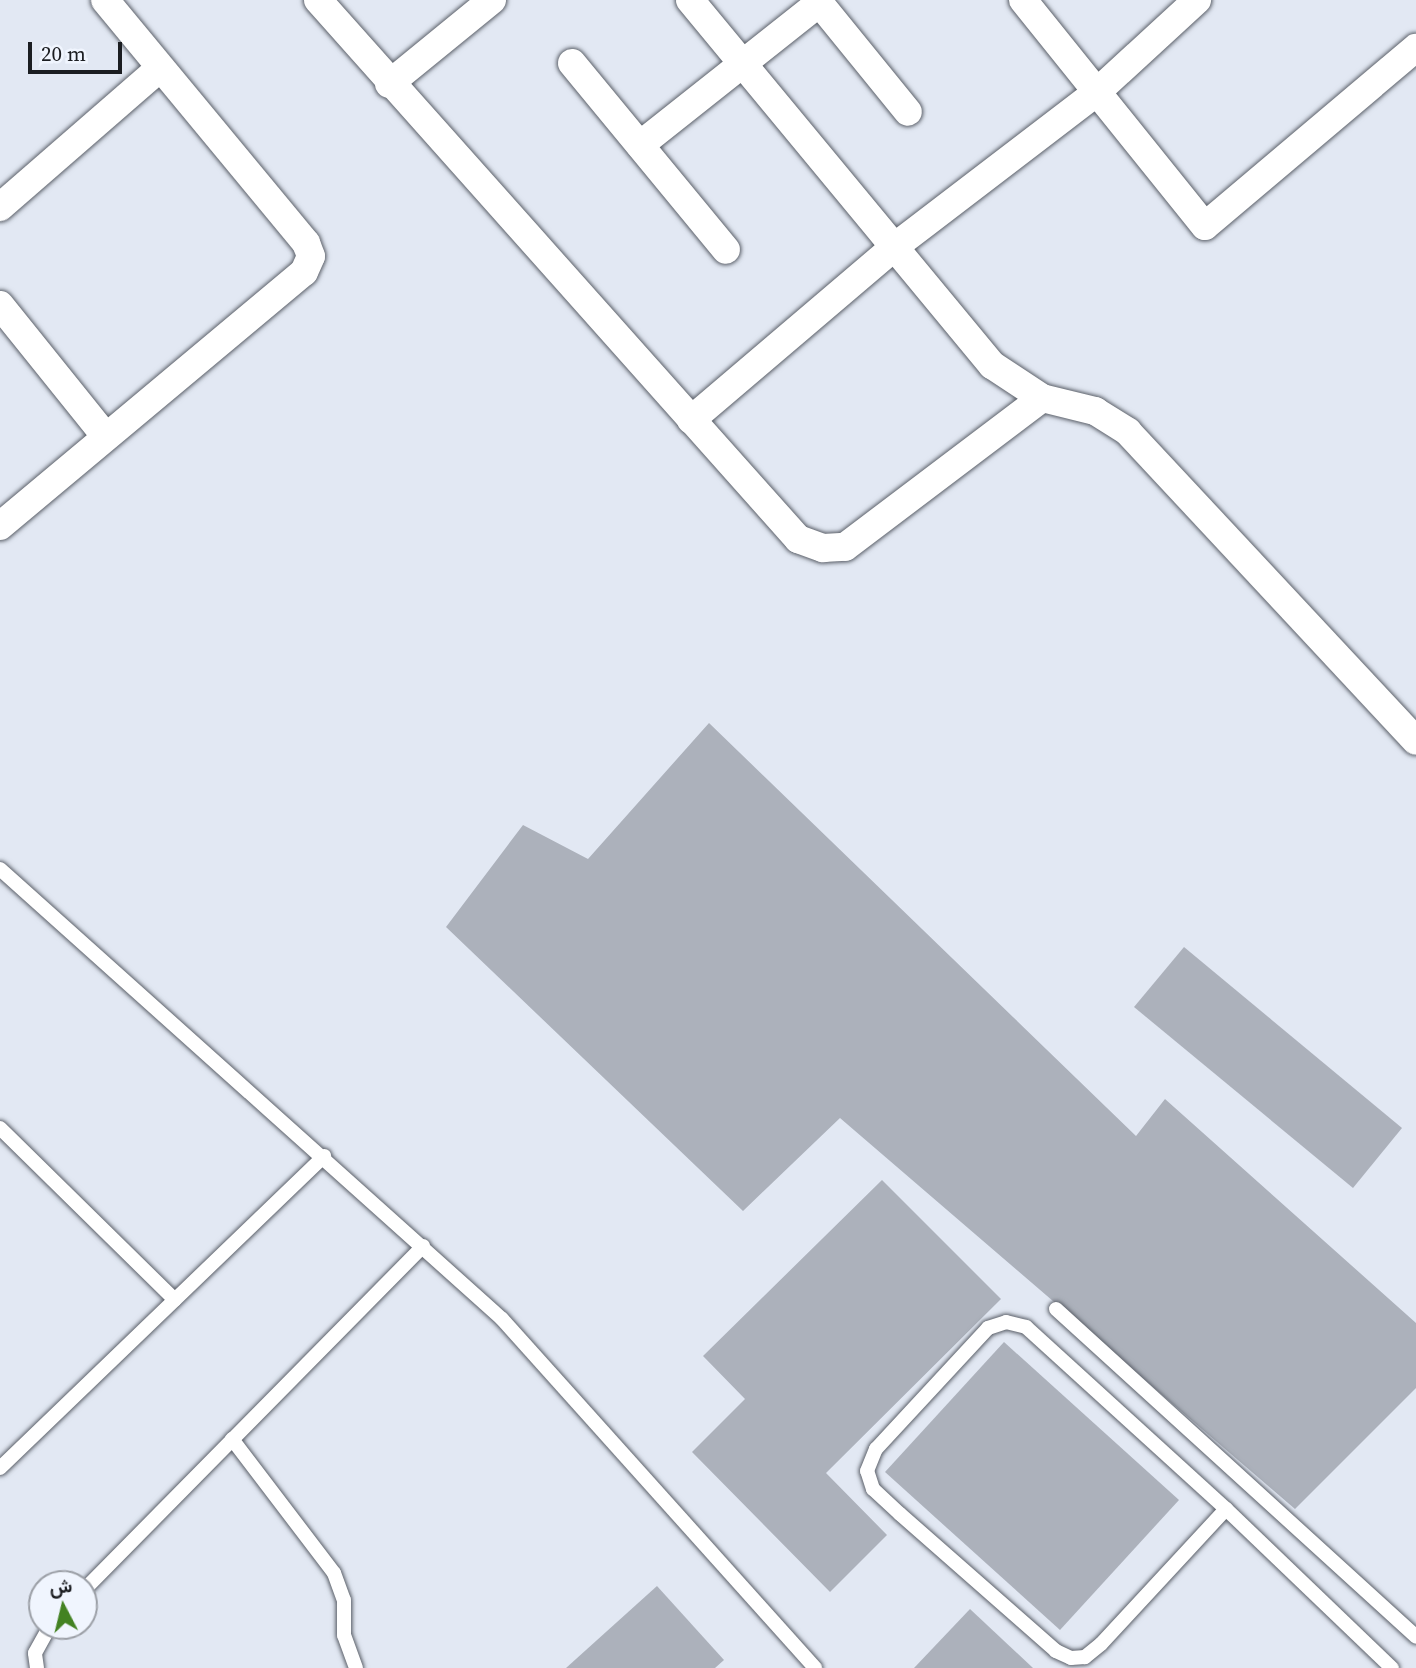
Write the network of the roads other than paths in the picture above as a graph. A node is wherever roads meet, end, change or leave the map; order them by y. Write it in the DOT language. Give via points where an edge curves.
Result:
graph roads {
  1 [pos="105,0"];
  2 [pos="318,0"];
  3 [pos="492,0"];
  4 [pos="690,0"];
  5 [pos="1023,0"];
  6 [pos="1197,0"];
  7 [pos="818,2"];
  8 [pos="1416,48"];
  9 [pos="572,63"];
  10 [pos="743,67"];
  11 [pos="160,68"];
  12 [pos="389,84"];
  13 [pos="1097,92"];
  14 [pos="908,112"];
  15 [pos="640,145"];
  16 [pos="0,207"];
  17 [pos="892,248"];
  18 [pos="726,250"];
  19 [pos="0,305"];
  20 [pos="1042,398"];
  21 [pos="691,420"];
  22 [pos="106,437"];
  23 [pos="0,526"];
  24 [pos="1416,741"];
  25 [pos="0,869"];
  26 [pos="0,1128"];
  27 [pos="324,1156"];
  28 [pos="423,1246"];
  29 [pos="175,1300"];
  30 [pos="1056,1309"];
  31 [pos="232,1439"];
  32 [pos="0,1468"];
  33 [pos="1226,1509"];
  34 [pos="98,1576"];
  35 [pos="1416,1637"];
  36 [pos="42,1640"];
  37 [pos="37,1668"];
  38 [pos="356,1668"];
  39 [pos="815,1668"];
  40 [pos="1392,1668"];
  1 -- 11 [label="street"];
  2 -- 12 [label="street"];
  3 -- 12 [label="street"];
  4 -- 10 [label="street"];
  5 -- 13 [label="street"];
  6 -- 13 [label="street"];
  7 -- 10 [label="street"];
  7 -- 14 [label="street"];
  8 -- 13 [label="street" via="1205,226"];
  9 -- 15 [label="street"];
  10 -- 15 [label="street"];
  10 -- 17 [label="street"];
  11 -- 16 [label="street"];
  11 -- 22 [label="street" via="306,243 311,256 304,272"];
  12 -- 21 [label="street"];
  13 -- 17 [label="street"];
  15 -- 18 [label="street"];
  17 -- 20 [label="street" via="992,365"];
  17 -- 21 [label="street"];
  19 -- 22 [label="street"];
  20 -- 21 [label="street" via="845,547 823,548 798,539"];
  20 -- 24 [label="street" via="1095,411 1128,432"];
  22 -- 23 [label="street"];
  25 -- 27 [label="lane"];
  26 -- 29 [label="lane"];
  27 -- 28 [label="lane"];
  27 -- 29 [label="lane"];
  28 -- 31 [label="lane"];
  28 -- 39 [label="lane" via="502,1319 656,1496"];
  29 -- 32 [label="lane"];
  30 -- 35 [label="lane"];
  31 -- 34 [label="lane"];
  31 -- 38 [label="lane" via="334,1573 344,1600 350,1662"];
  33 -- 33 [label="lane" via="1101,1644 1085,1657 1071,1658 1056,1651 882,1498 867,1471 876,1449 988,1328 1006,1322 1026,1327"];
  33 -- 40 [label="lane"];
  36 -- 37 [label="lane" via="35,1653"];
}
